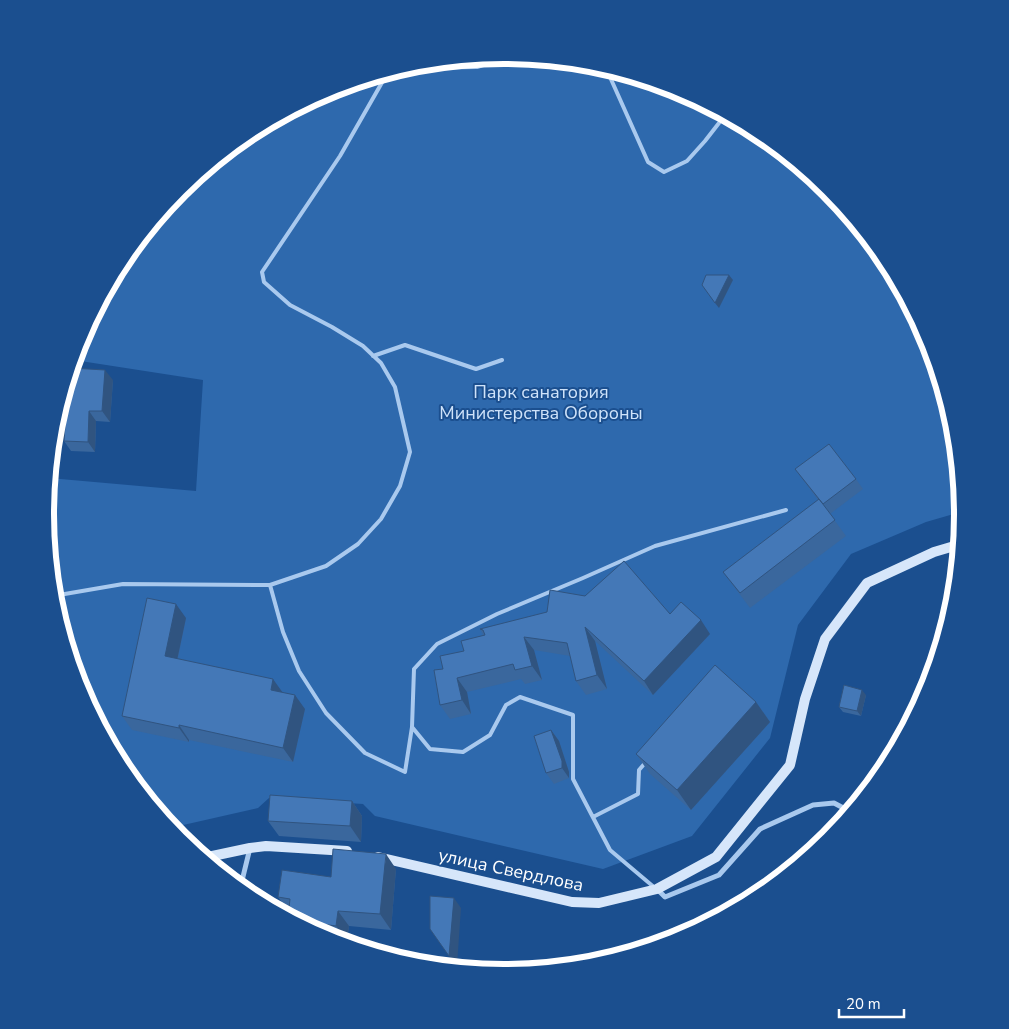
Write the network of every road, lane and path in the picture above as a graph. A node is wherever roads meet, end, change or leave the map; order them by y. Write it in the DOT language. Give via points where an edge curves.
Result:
graph roads {
  1 [pos="485,65"];
  2 [pos="453,67"];
  3 [pos="603,75"];
  4 [pos="610,77"];
  5 [pos="383,81"];
  6 [pos="722,120"];
  7 [pos="373,356"];
  8 [pos="502,360"];
  9 [pos="786,510"];
  10 [pos="954,546"];
  11 [pos="270,585"];
  12 [pos="61,595"];
  13 [pos="412,727"];
  14 [pos="651,756"];
  15 [pos="845,809"];
  16 [pos="593,817"];
  17 [pos="250,848"];
  18 [pos="211,856"];
  19 [pos="242,881"];
  20 [pos="656,889"];
  1 -- 2 [label="lane"];
  3 -- 4 [label="lane"];
  4 -- 6 [label="lane" via="648,162 664,172 687,161"];
  5 -- 7 [label="lane" via="340,156 262,272 264,282 290,304 363,346"];
  7 -- 8 [label="lane" via="405,345 476,369"];
  7 -- 11 [label="lane" via="395,387 410,452 400,486 381,519 358,544 326,566"];
  9 -- 13 [label="lane" via="654,546 497,614 437,644 414,669"];
  10 -- 20 [label="main road, улица Свердлова" via="867,583 825,639 805,699 790,765 716,857"];
  11 -- 12 [label="lane" via="123,584"];
  11 -- 13 [label="lane" via="283,632 299,671 326,713 365,753 406,772"];
  13 -- 16 [label="lane" via="430,749 463,752 490,735 506,705 520,697 573,715 573,779"];
  14 -- 16 [label="lane" via="638,770 638,794"];
  15 -- 20 [label="street" via="834,803 813,805 760,830 718,875 665,897"];
  16 -- 20 [label="lane" via="610,850"];
  17 -- 18 [label="main road, улица Свердлова"];
  17 -- 19 [label="street"];
  17 -- 20 [label="main road, улица Свердлова" via="266,846 360,852 572,902 599,903"];
}
